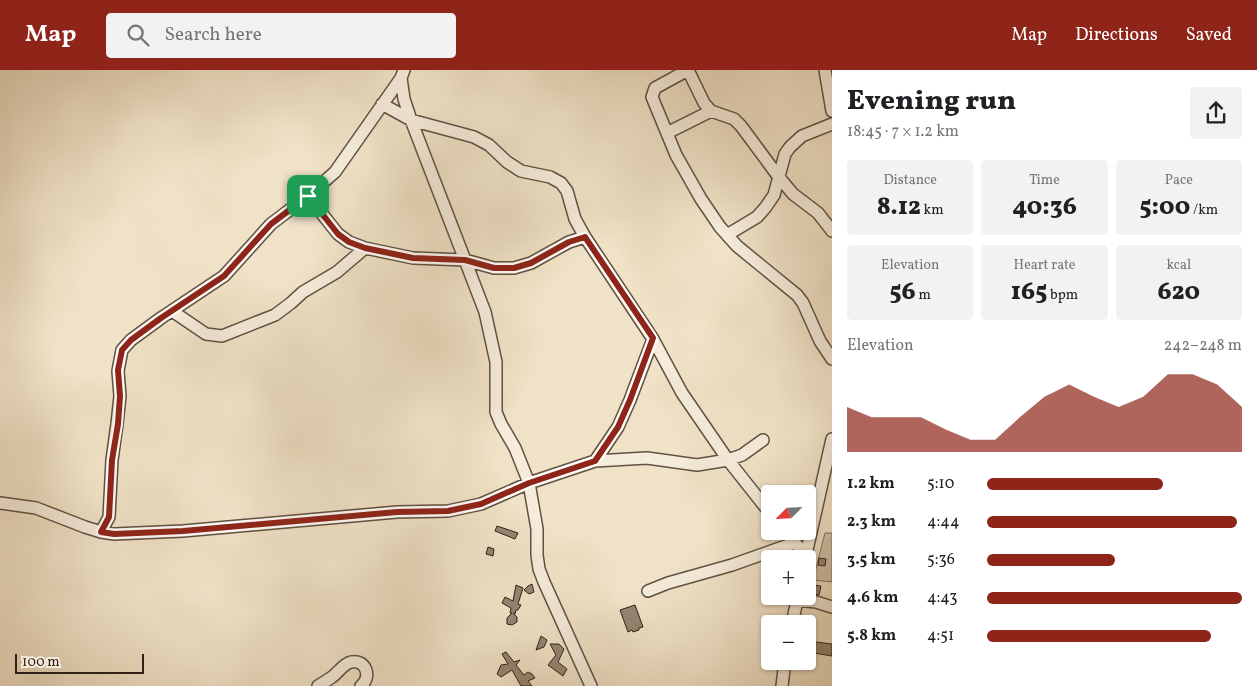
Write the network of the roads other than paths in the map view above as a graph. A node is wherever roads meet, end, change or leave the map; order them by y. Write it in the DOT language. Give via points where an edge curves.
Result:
graph roads {
  1 [pos="688,70"];
  2 [pos="825,70"];
  3 [pos="403,74"];
  4 [pos="382,104"];
  5 [pos="712,111"];
  6 [pos="832,111"];
  7 [pos="411,120"];
  8 [pos="832,124"];
  9 [pos="667,133"];
  10 [pos="778,176"];
  11 [pos="308,196"];
  12 [pos="832,231"];
  13 [pos="727,235"];
  14 [pos="585,237"];
  15 [pos="365,248"];
  16 [pos="465,260"];
  17 [pos="172,311"];
  18 [pos="653,338"];
  19 [pos="832,359"];
  20 [pos="763,440"];
  21 [pos="832,440"];
  22 [pos="830,456"];
  23 [pos="728,460"];
  24 [pos="595,461"];
  25 [pos="529,483"];
  26 [pos="761,502"];
  27 [pos="0,503"];
  28 [pos="101,532"];
  29 [pos="792,540"];
  30 [pos="794,543"];
  31 [pos="801,550"];
  32 [pos="807,550"];
  33 [pos="648,591"];
  34 [pos="816,602"];
  35 [pos="832,606"];
  36 [pos="784,670"];
  37 [pos="318,686"];
  38 [pos="326,686"];
  39 [pos="333,686"];
  40 [pos="361,686"];
  41 [pos="591,686"];
  42 [pos="782,686"];
  1 -- 5 [label="street" via="704,103"];
  1 -- 9 [label="street" via="654,88 652,97"];
  2 -- 6 [label="street"];
  3 -- 4 [label="street"];
  3 -- 7 [label="street" via="404,99"];
  4 -- 7 [label="street"];
  4 -- 11 [label="street" via="335,172"];
  5 -- 9 [label="street"];
  5 -- 10 [label="street" via="734,119"];
  7 -- 14 [label="street" via="474,137 521,171 550,177 561,184 567,191"];
  7 -- 16 [label="street"];
  8 -- 10 [label="street" via="802,136 790,147"];
  9 -- 13 [label="street" via="701,199"];
  10 -- 12 [label="street" via="793,194 818,213"];
  10 -- 13 [label="street" via="774,195 766,208"];
  11 -- 15 [label="street" via="338,234"];
  11 -- 17 [label="street" via="271,224 224,276"];
  13 -- 19 [label="street" via="797,295"];
  14 -- 16 [label="street" via="514,268 494,268"];
  14 -- 18 [label="street"];
  15 -- 16 [label="street" via="413,258"];
  15 -- 17 [label="street" via="337,272 303,292 275,315 222,336 206,334"];
  16 -- 25 [label="street" via="492,340 496,362 496,412"];
  17 -- 28 [label="street" via="122,350 109,517"];
  18 -- 23 [label="street" via="682,393"];
  18 -- 24 [label="street" via="618,427"];
  20 -- 23 [label="street" via="742,455"];
  21 -- 22 [label="street"];
  22 -- 32 [label="street"];
  23 -- 24 [label="street" via="697,465 647,458"];
  23 -- 26 [label="street"];
  24 -- 25 [label="street"];
  25 -- 28 [label="street" via="481,504 448,511 397,512 183,531"];
  25 -- 41 [label="street" via="537,529 539,569"];
  27 -- 28 [label="street" via="36,508"];
  29 -- 30 [label="street"];
  30 -- 31 [label="street"];
  30 -- 33 [label="street"];
  34 -- 35 [label="street"];
  36 -- 42 [label="street"];
  37 -- 40 [label="street" via="353,662 363,665 366,671 366,679"];
  38 -- 39 [label="street"];
}
